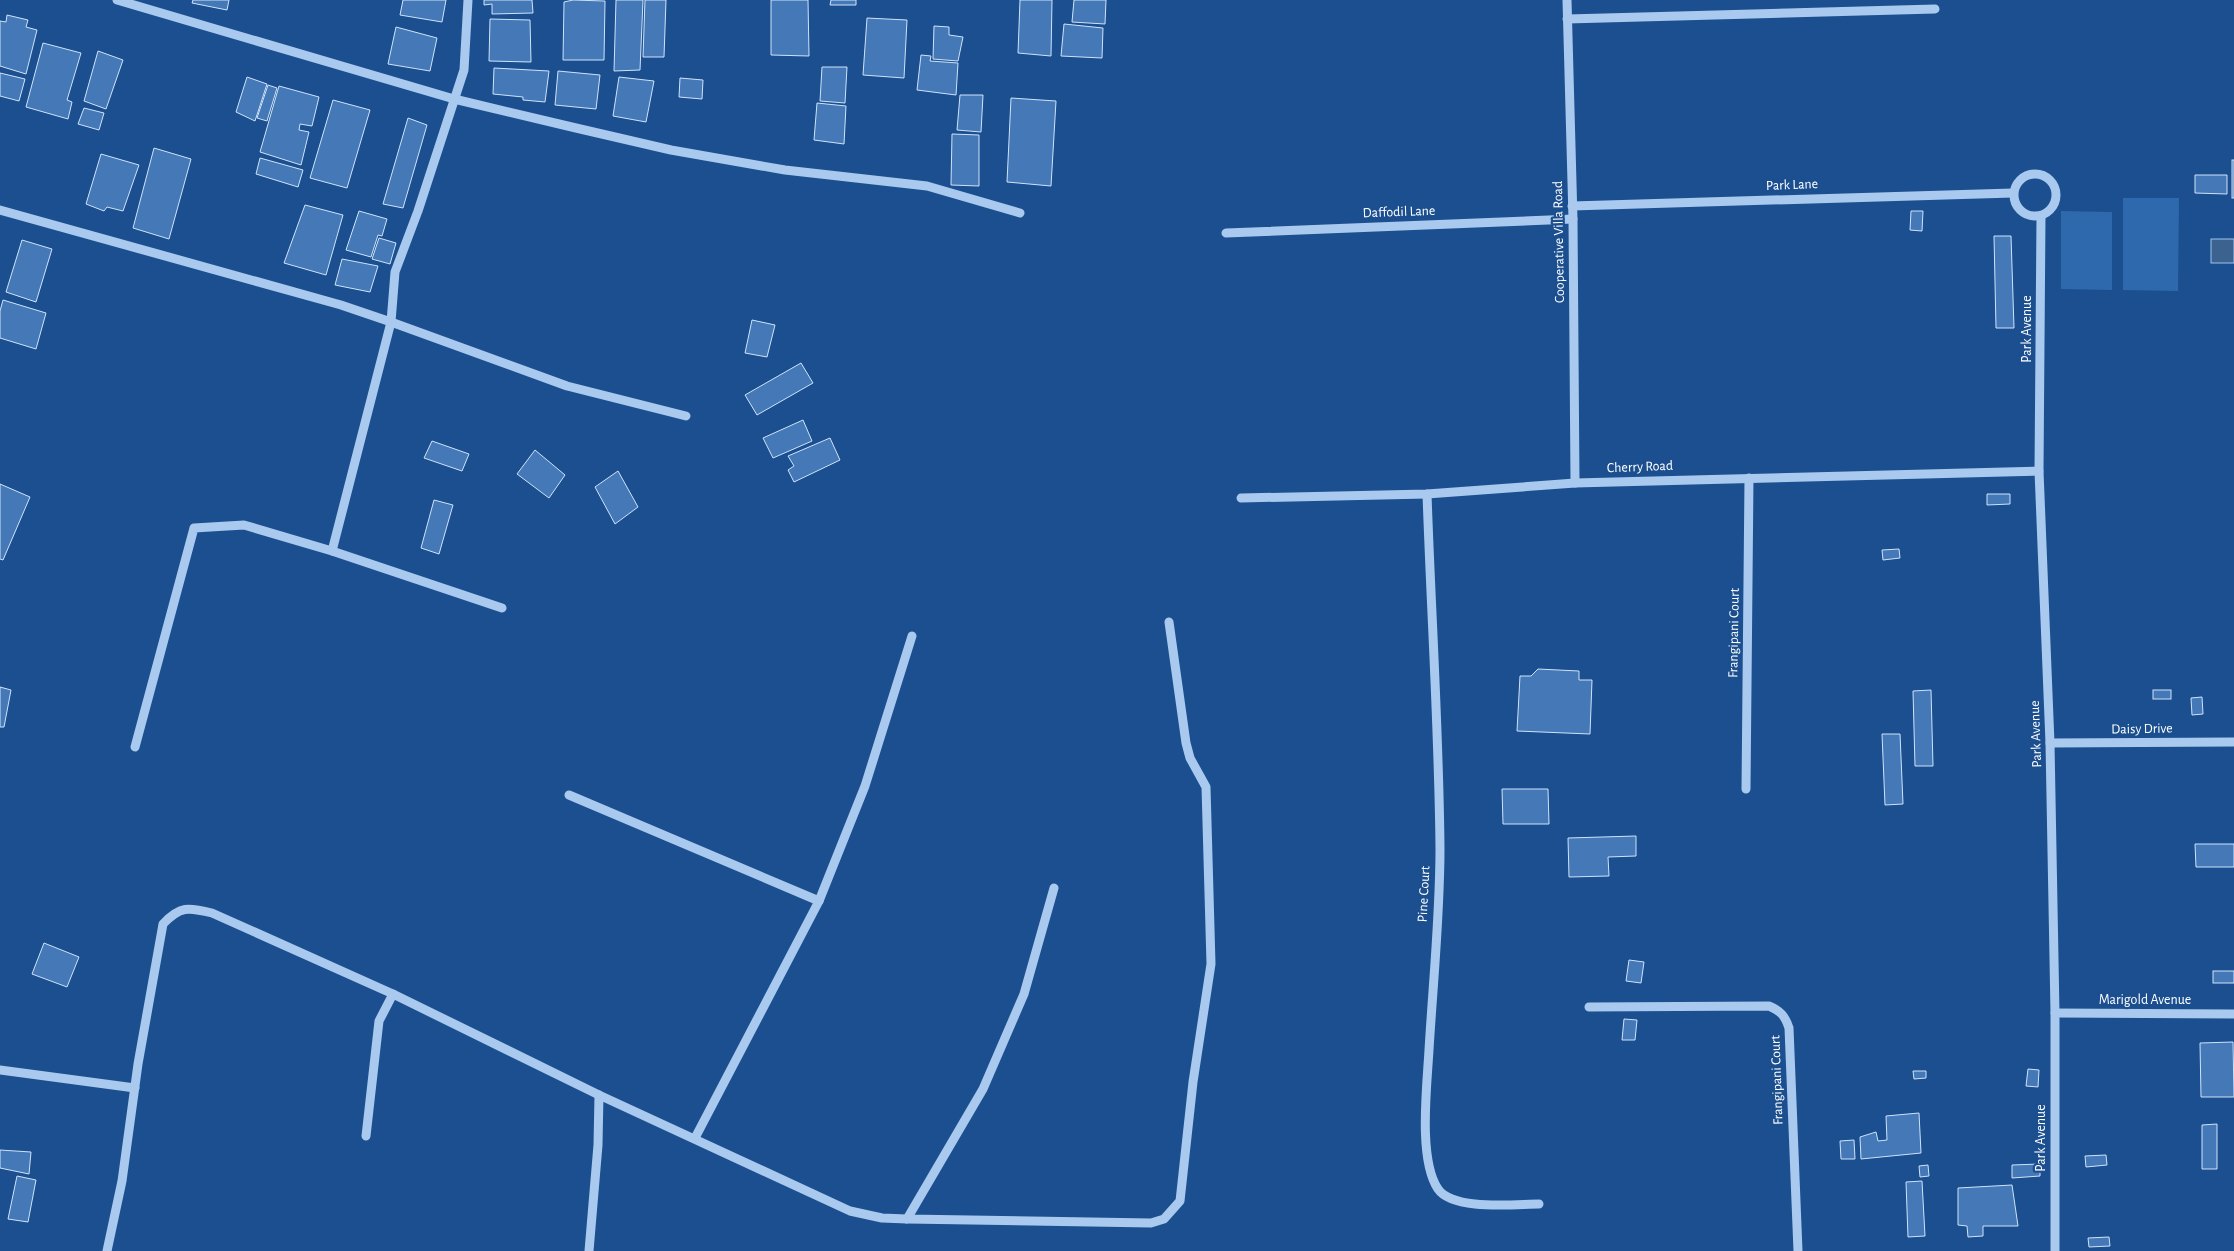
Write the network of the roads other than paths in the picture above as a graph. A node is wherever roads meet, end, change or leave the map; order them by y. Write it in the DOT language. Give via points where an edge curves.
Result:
graph roads {
  1 [pos="117,0"];
  2 [pos="468,0"];
  3 [pos="1567,0"];
  4 [pos="1934,9"];
  5 [pos="1567,19"];
  6 [pos="454,99"];
  7 [pos="2013,193"];
  8 [pos="1572,206"];
  9 [pos="0,210"];
  10 [pos="1020,213"];
  11 [pos="2041,216"];
  12 [pos="1573,219"];
  13 [pos="1226,234"];
  14 [pos="391,322"];
  15 [pos="686,416"];
  16 [pos="2039,471"];
  17 [pos="1749,478"];
  18 [pos="1575,483"];
  19 [pos="1427,494"];
  20 [pos="1241,498"];
  21 [pos="332,551"];
  22 [pos="502,608"];
  23 [pos="1169,622"];
  24 [pos="912,636"];
  25 [pos="2234,742"];
  26 [pos="2050,744"];
  27 [pos="134,747"];
  28 [pos="1746,789"];
  29 [pos="568,795"];
  30 [pos="1054,888"];
  31 [pos="819,901"];
  32 [pos="393,994"];
  33 [pos="1589,1007"];
  34 [pos="2055,1013"];
  35 [pos="2234,1014"];
  36 [pos="0,1070"];
  37 [pos="134,1088"];
  38 [pos="599,1095"];
  39 [pos="366,1136"];
  40 [pos="694,1138"];
  41 [pos="1539,1204"];
  42 [pos="907,1220"];
  43 [pos="107,1251"];
  44 [pos="589,1251"];
  45 [pos="1798,1251"];
  46 [pos="2055,1251"];
  1 -- 6 [label="street"];
  2 -- 6 [label="street" via="464,70"];
  3 -- 5 [label="street, Cooperative Villa Road"];
  4 -- 5 [label="street"];
  5 -- 8 [label="street, Cooperative Villa Road"];
  6 -- 10 [label="street" via="671,150 785,170 926,186"];
  6 -- 14 [label="street" via="395,272"];
  7 -- 8 [label="street, Park Lane"];
  7 -- 11 [label="street" via="2016,206 2027,215"];
  7 -- 11 [label="street" via="2016,183 2034,173 2053,182 2056,202"];
  8 -- 12 [label="street, Cooperative Villa Road"];
  9 -- 14 [label="street"];
  11 -- 16 [label="street, Park Avenue"];
  12 -- 13 [label="street, Daffodil Lane"];
  12 -- 18 [label="street, Cooperative Villa Road"];
  14 -- 15 [label="street" via="567,386"];
  14 -- 21 [label="street"];
  16 -- 17 [label="street, Cherry Road"];
  16 -- 26 [label="street, Park Avenue"];
  17 -- 18 [label="street, Cherry Road"];
  17 -- 28 [label="street, Frangipani Court"];
  18 -- 19 [label="street, Cherry Road"];
  19 -- 20 [label="street, Cherry Road"];
  19 -- 41 [label="street, Pine Court" via="1440,850 1426,1148 1431,1173 1439,1190 1450,1198 1474,1204"];
  21 -- 22 [label="street"];
  21 -- 27 [label="street" via="244,525 194,528"];
  23 -- 42 [label="street" via="1186,743 1190,758 1206,787 1212,964 1193,1082 1180,1200 1164,1219 1151,1223"];
  24 -- 31 [label="street" via="864,786"];
  25 -- 26 [label="street, Daisy Drive"];
  26 -- 34 [label="street, Park Avenue"];
  29 -- 31 [label="street"];
  30 -- 42 [label="street" via="1024,994 986,1080"];
  31 -- 40 [label="street"];
  32 -- 37 [label="street" via="212,913 195,908 175,911 163,924"];
  32 -- 38 [label="street"];
  32 -- 39 [label="street" via="379,1022"];
  33 -- 45 [label="street, Frangipani Court" via="1769,1006 1786,1018"];
  34 -- 35 [label="street, Marigold Avenue"];
  34 -- 46 [label="street, Park Avenue"];
  36 -- 37 [label="street"];
  37 -- 43 [label="street" via="122,1181"];
  38 -- 40 [label="street"];
  38 -- 44 [label="street"];
  40 -- 42 [label="street" via="850,1211"];
}
